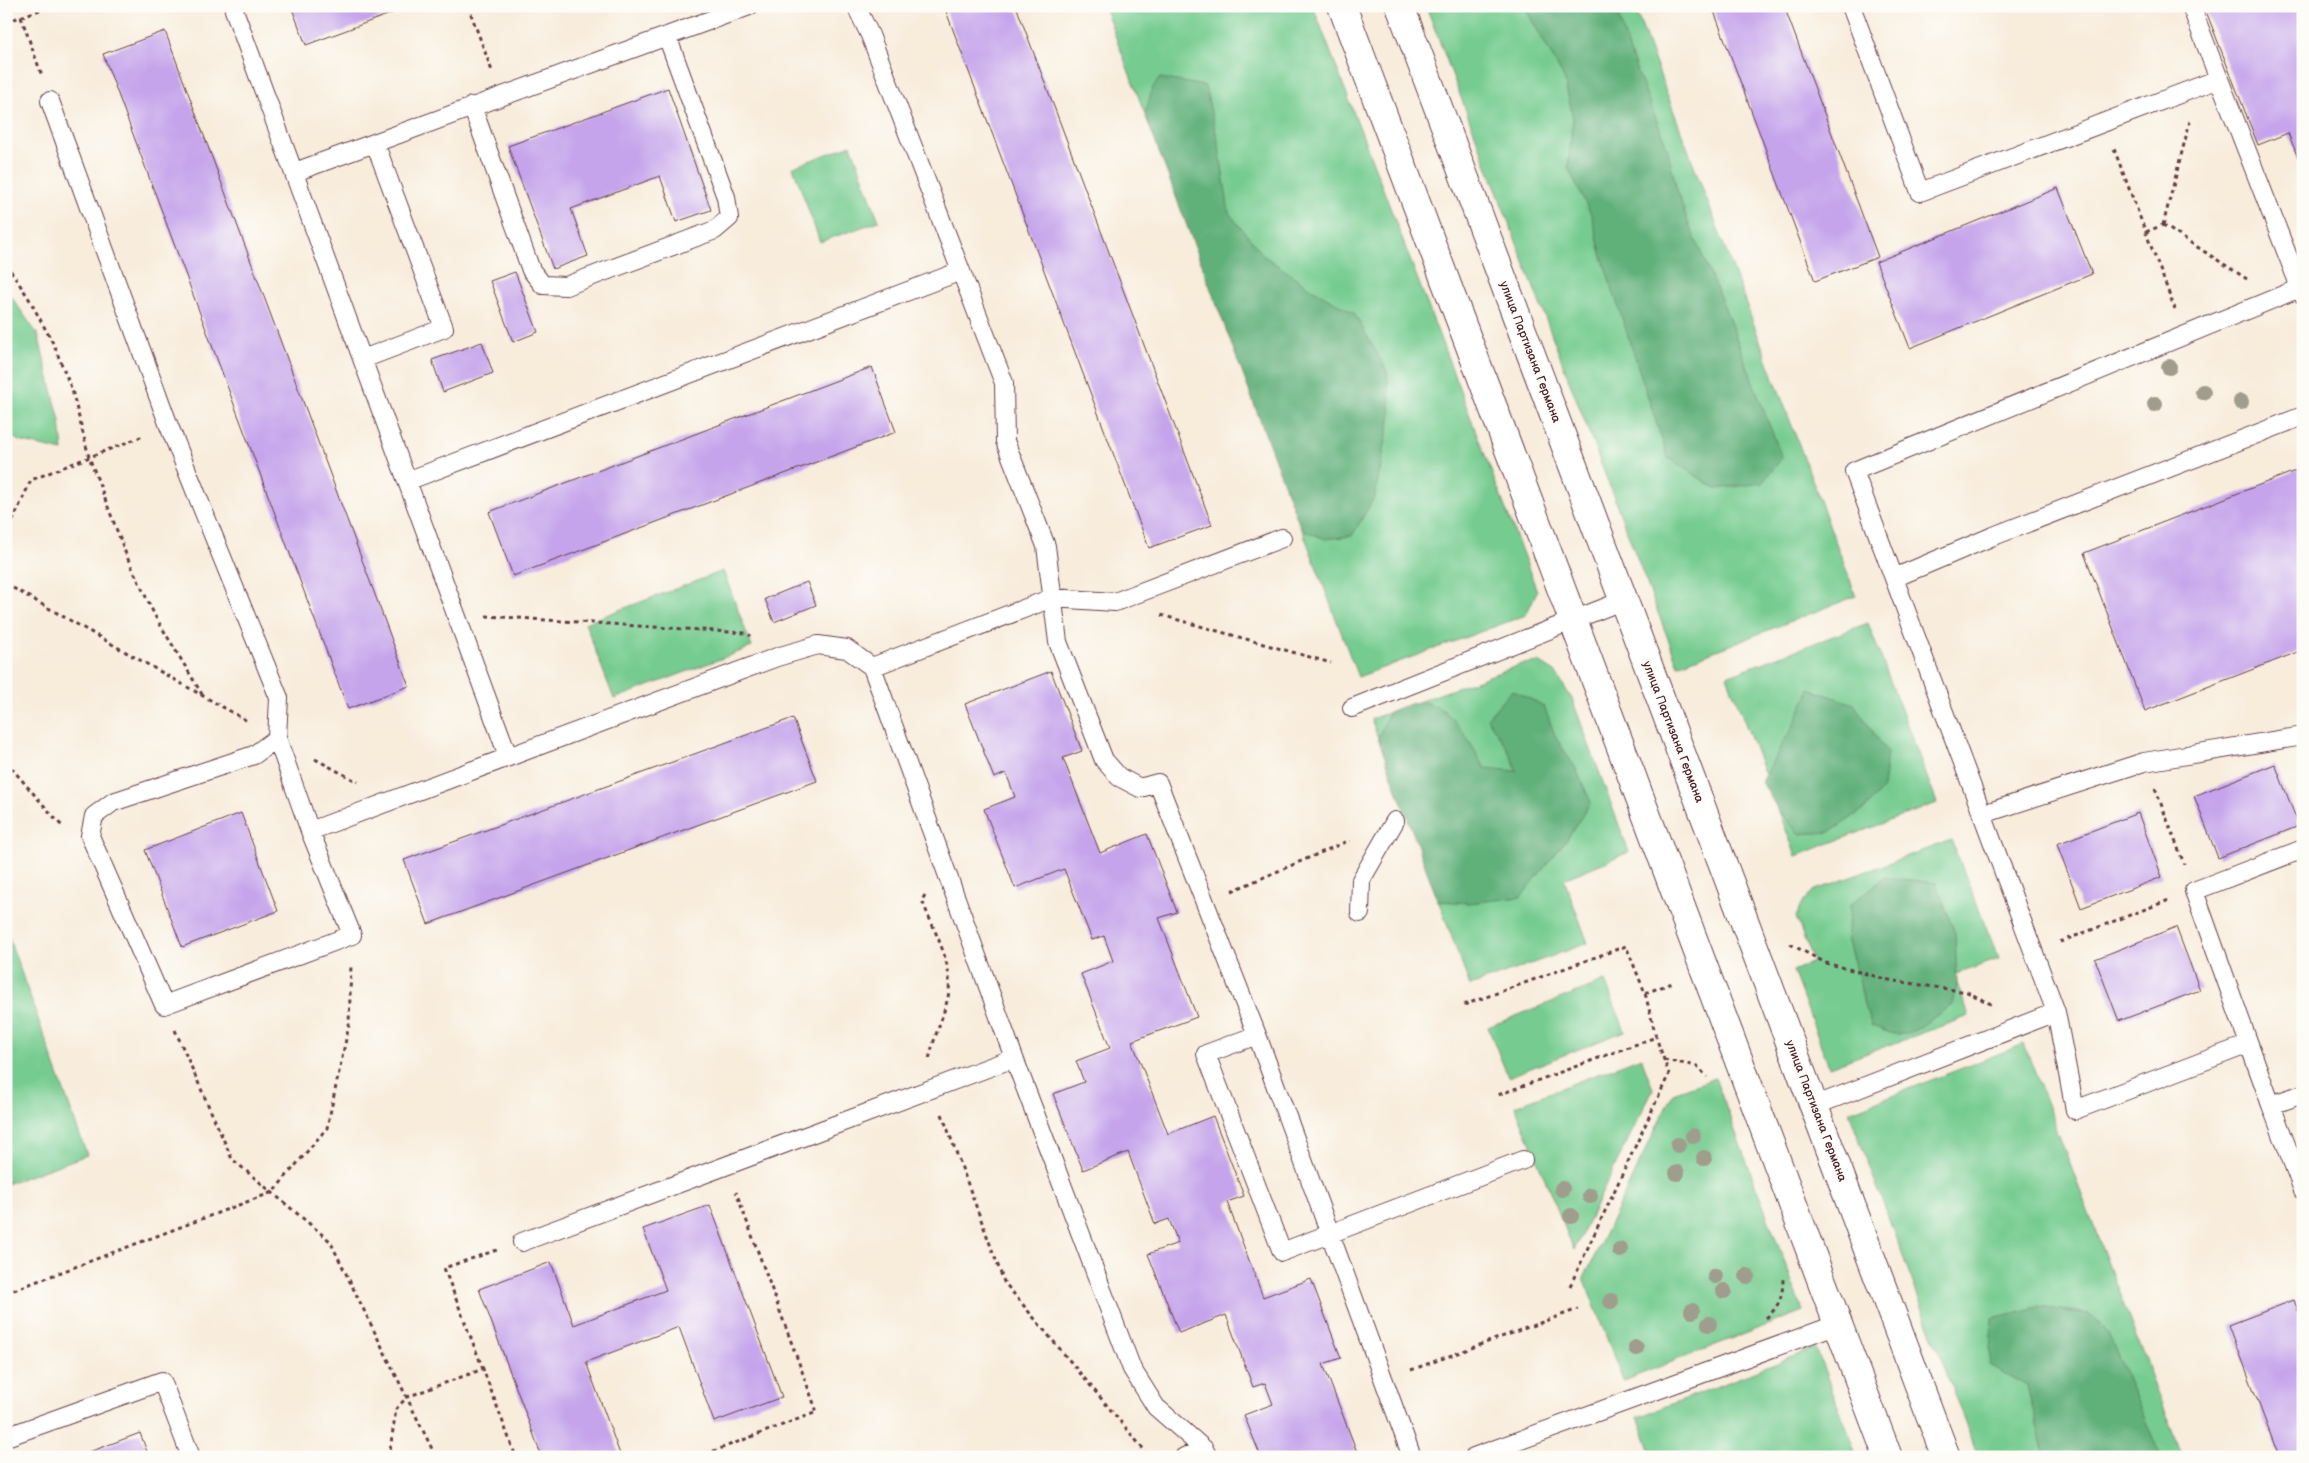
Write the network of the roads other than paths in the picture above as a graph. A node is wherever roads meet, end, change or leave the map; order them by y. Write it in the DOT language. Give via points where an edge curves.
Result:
graph roads {
  1 [pos="749,6"];
  2 [pos="856,6"];
  3 [pos="1342,6"];
  4 [pos="1400,6"];
  5 [pos="1851,6"];
  6 [pos="2191,6"];
  7 [pos="234,10"];
  8 [pos="667,36"];
  9 [pos="2219,79"];
  10 [pos="50,101"];
  11 [pos="472,106"];
  12 [pos="375,143"];
  13 [pos="295,172"];
  14 [pos="960,271"];
  15 [pos="2301,291"];
  16 [pos="363,359"];
  17 [pos="2303,416"];
  18 [pos="407,481"];
  19 [pos="1282,538"];
  20 [pos="1894,578"];
  21 [pos="1052,598"];
  22 [pos="1624,600"];
  23 [pos="1573,621"];
  24 [pos="872,668"];
  25 [pos="1352,708"];
  26 [pos="2303,736"];
  27 [pos="277,738"];
  28 [pos="508,756"];
  29 [pos="1982,814"];
  30 [pos="1395,821"];
  31 [pos="310,831"];
  32 [pos="2303,849"];
  33 [pos="1360,912"];
  34 [pos="2056,1012"];
  35 [pos="1257,1035"];
  36 [pos="2250,1044"];
  37 [pos="1014,1058"];
  38 [pos="2303,1094"];
  39 [pos="1814,1106"];
  40 [pos="2271,1106"];
  41 [pos="1523,1160"];
  42 [pos="2303,1190"];
  43 [pos="1329,1234"];
  44 [pos="522,1242"];
  45 [pos="1838,1324"];
  46 [pos="6,1437"];
  47 [pos="1206,1453"];
  48 [pos="190,1457"];
  49 [pos="1184,1457"];
  50 [pos="1412,1457"];
  51 [pos="1474,1457"];
  52 [pos="1888,1457"];
  53 [pos="1946,1457"];
  1 -- 8 [label="lane"];
  2 -- 14 [label="lane"];
  3 -- 23 [label="main road"];
  4 -- 22 [label="main road, улица Партизана Германа"];
  5 -- 9 [label="lane" via="1920,192"];
  6 -- 9 [label="lane"];
  7 -- 13 [label="lane"];
  8 -- 11 [label="lane"];
  8 -- 11 [label="lane" via="726,197 729,218 715,230 566,286 543,285 531,270"];
  9 -- 15 [label="lane"];
  10 -- 27 [label="lane" via="168,426 279,698"];
  11 -- 12 [label="lane"];
  12 -- 13 [label="lane"];
  12 -- 16 [label="lane" via="444,328"];
  13 -- 16 [label="lane"];
  14 -- 18 [label="lane"];
  14 -- 21 [label="lane" via="1004,383 1005,441 1046,546"];
  15 -- 20 [label="lane" via="2276,297 1854,472"];
  16 -- 18 [label="lane"];
  17 -- 20 [label="lane"];
  18 -- 28 [label="lane"];
  19 -- 21 [label="lane" via="1115,602"];
  20 -- 29 [label="lane"];
  21 -- 24 [label="lane"];
  21 -- 35 [label="lane" via="1058,642 1104,760 1119,778 1140,788 1158,783"];
  22 -- 23 [label="lane"];
  22 -- 39 [label="main road, улица Партизана Германа"];
  23 -- 25 [label="lane"];
  23 -- 45 [label="main road"];
  24 -- 28 [label="lane" via="847,649 818,645 777,657"];
  24 -- 37 [label="lane"];
  26 -- 29 [label="lane" via="2144,762"];
  27 -- 31 [label="lane"];
  27 -- 31 [label="lane" via="254,755 113,802 94,816 90,836 164,1005 352,935"];
  28 -- 31 [label="lane"];
  29 -- 34 [label="lane"];
  30 -- 33 [label="lane" via="1361,880"];
  32 -- 36 [label="lane" via="2194,891"];
  34 -- 36 [label="lane" via="2075,1110"];
  34 -- 39 [label="lane"];
  35 -- 43 [label="lane"];
  35 -- 43 [label="lane" via="1206,1054 1282,1252"];
  36 -- 40 [label="lane"];
  37 -- 44 [label="lane"];
  37 -- 47 [label="lane" via="1132,1369 1156,1407"];
  38 -- 40 [label="lane"];
  39 -- 53 [label="main road, улица Партизана Германа"];
  40 -- 42 [label="lane"];
  41 -- 43 [label="lane"];
  43 -- 50 [label="lane"];
  45 -- 51 [label="lane"];
  45 -- 52 [label="main road"];
  46 -- 48 [label="lane" via="162,1381"];
  47 -- 49 [label="lane"];
}
